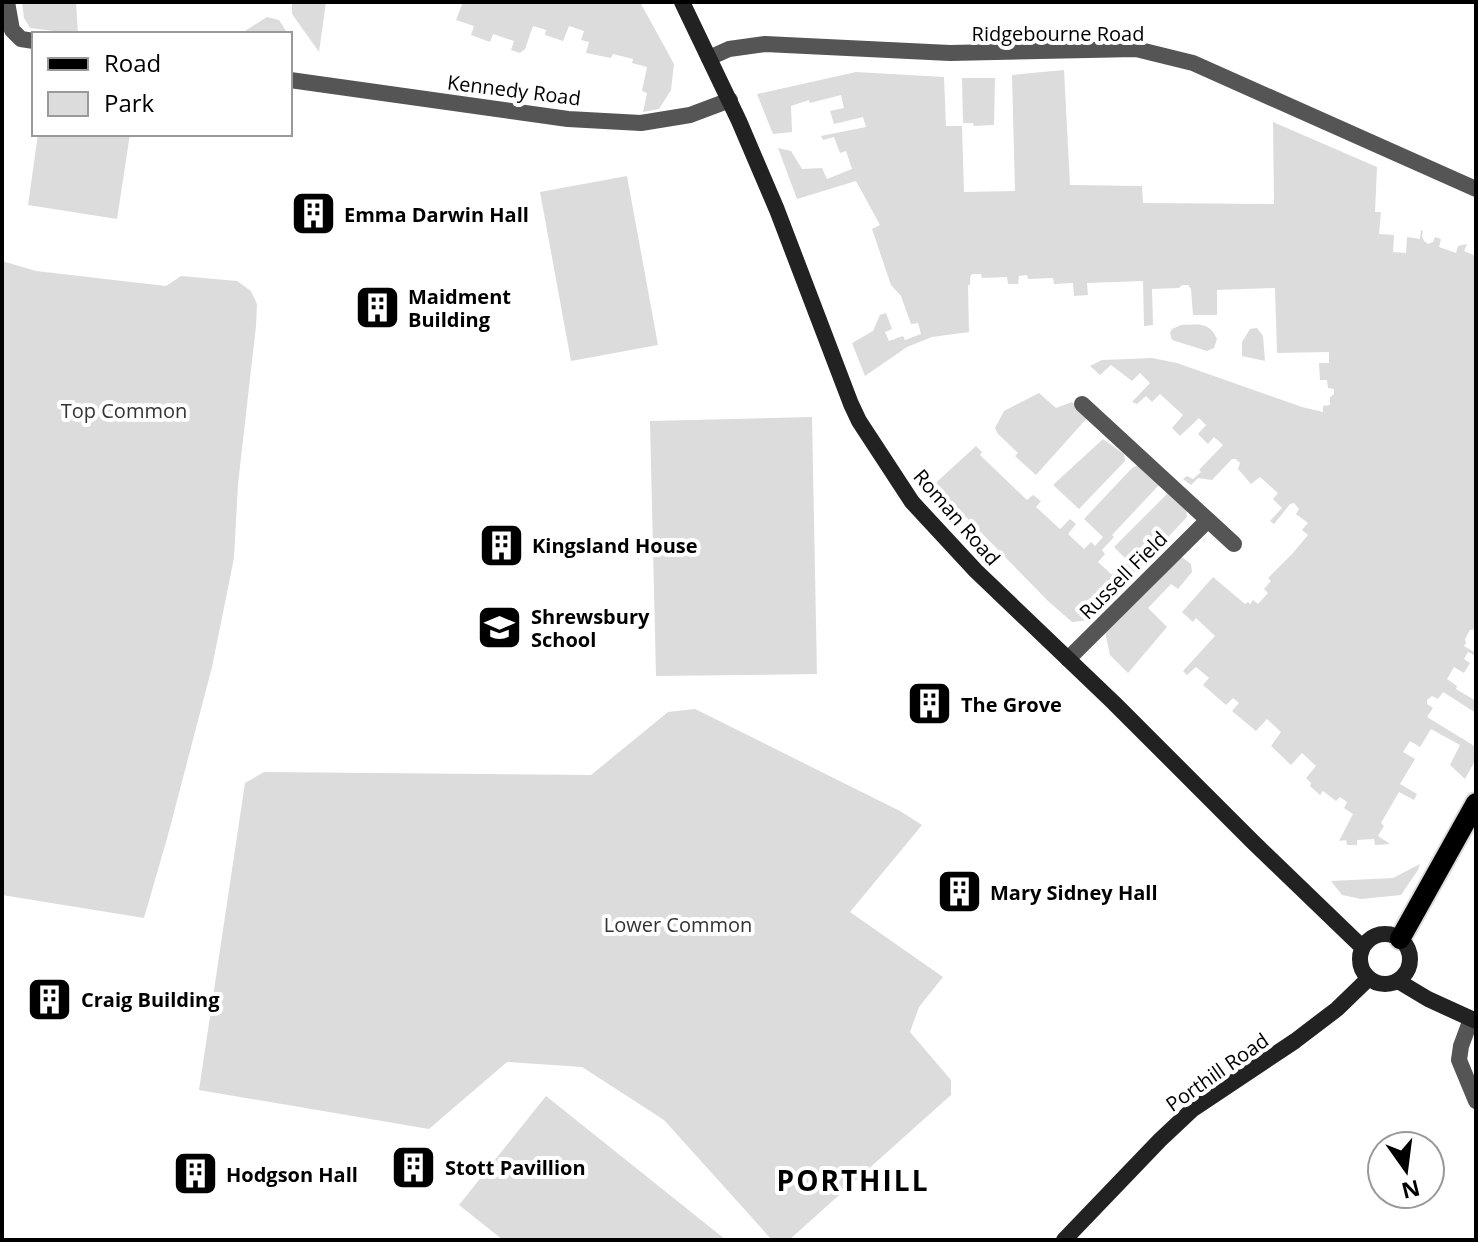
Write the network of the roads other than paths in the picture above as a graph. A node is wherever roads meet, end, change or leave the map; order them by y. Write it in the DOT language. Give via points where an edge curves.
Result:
graph roads {
  1 [pos="7,2"];
  2 [pos="682,2"];
  3 [pos="7,35"];
  4 [pos="32,41"];
  5 [pos="709,58"];
  6 [pos="292,80"];
  7 [pos="730,100"];
  8 [pos="1476,189"];
  9 [pos="1082,404"];
  10 [pos="1208,520"];
  11 [pos="1234,544"];
  12 [pos="1068,659"];
  13 [pos="1476,803"];
  14 [pos="1400,939"];
  15 [pos="1362,947"];
  16 [pos="1368,979"];
  17 [pos="1398,981"];
  18 [pos="1474,1020"];
  19 [pos="1476,1101"];
  20 [pos="1070,1238"];
  1 -- 3 [label="street"];
  2 -- 5 [label="main road, Roman Road"];
  3 -- 4 [label="street"];
  5 -- 7 [label="main road, Roman Road"];
  5 -- 8 [label="street, Ridgebourne Road" via="765,44 950,53 1136,49 1193,63"];
  6 -- 7 [label="street, Kennedy Road" via="545,116 641,123 690,115"];
  7 -- 12 [label="main road, Roman Road" via="859,421 912,502"];
  9 -- 10 [label="street"];
  10 -- 11 [label="street"];
  10 -- 12 [label="street, Russell Field"];
  12 -- 15 [label="main road, Roman Road"];
  13 -- 14 [label="main road"];
  14 -- 15 [label="main road" via="1375,936"];
  14 -- 17 [label="main road" via="1410,958"];
  15 -- 16 [label="main road" via="1360,967"];
  16 -- 17 [label="main road" via="1386,985"];
  16 -- 20 [label="main road, Porthill Road" via="1295,1041 1193,1109"];
  17 -- 18 [label="main road"];
  18 -- 19 [label="street" via="1459,1060"];
}
